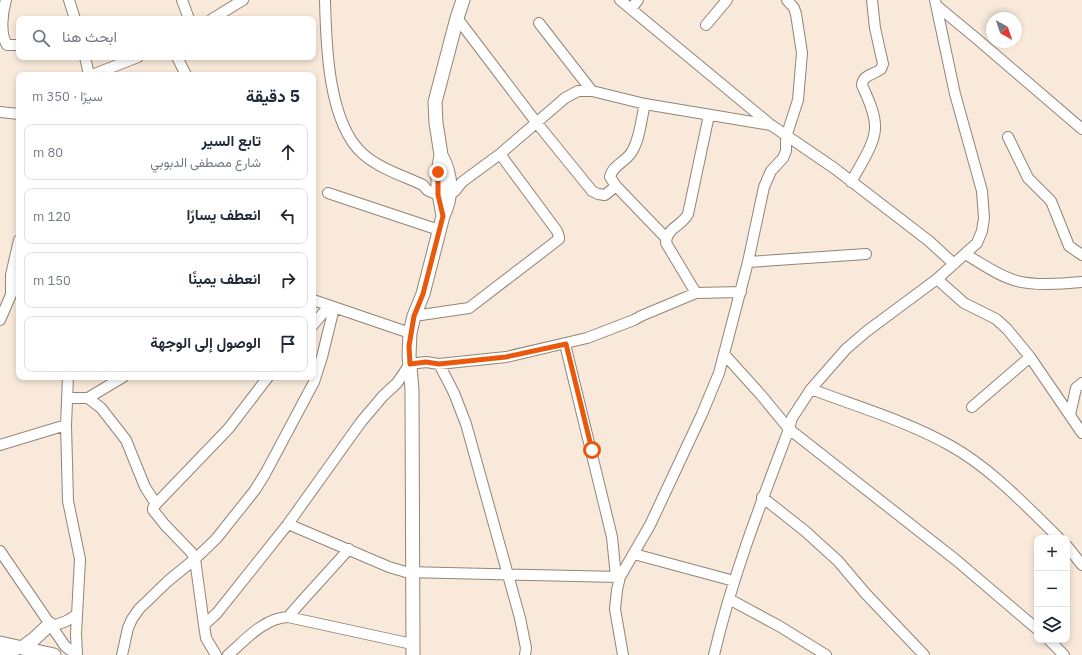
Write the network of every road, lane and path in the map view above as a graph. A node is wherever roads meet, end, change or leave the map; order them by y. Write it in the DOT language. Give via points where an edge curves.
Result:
graph roads {
  1 [pos="6,0"];
  2 [pos="69,0"];
  3 [pos="182,0"];
  4 [pos="243,0"];
  5 [pos="325,0"];
  6 [pos="463,0"];
  7 [pos="620,0"];
  8 [pos="638,0"];
  9 [pos="727,0"];
  10 [pos="787,0"];
  11 [pos="872,0"];
  12 [pos="935,3"];
  13 [pos="631,9"];
  14 [pos="74,16"];
  15 [pos="188,16"];
  16 [pos="217,16"];
  17 [pos="457,18"];
  18 [pos="539,23"];
  19 [pos="706,25"];
  20 [pos="16,45"];
  21 [pos="86,60"];
  22 [pos="130,60"];
  23 [pos="178,60"];
  24 [pos="90,72"];
  25 [pos="99,72"];
  26 [pos="184,72"];
  27 [pos="592,91"];
  28 [pos="644,104"];
  29 [pos="0,112"];
  30 [pos="16,114"];
  31 [pos="710,115"];
  32 [pos="536,122"];
  33 [pos="771,125"];
  34 [pos="1082,129"];
  35 [pos="786,136"];
  36 [pos="1008,137"];
  37 [pos="500,154"];
  38 [pos="450,181"];
  39 [pos="852,182"];
  40 [pos="424,185"];
  41 [pos="616,186"];
  42 [pos="328,193"];
  43 [pos="444,194"];
  44 [pos="439,230"];
  45 [pos="666,238"];
  46 [pos="16,253"];
  47 [pos="866,254"];
  48 [pos="965,254"];
  49 [pos="1082,255"];
  50 [pos="748,262"];
  51 [pos="954,264"];
  52 [pos="937,279"];
  53 [pos="1082,282"];
  54 [pos="16,283"];
  55 [pos="741,292"];
  56 [pos="696,293"];
  57 [pos="11,294"];
  58 [pos="316,301"];
  59 [pos="332,307"];
  60 [pos="414,316"];
  61 [pos="0,320"];
  62 [pos="316,322"];
  63 [pos="410,333"];
  64 [pos="566,344"];
  65 [pos="724,354"];
  66 [pos="1030,357"];
  67 [pos="410,364"];
  68 [pos="439,364"];
  69 [pos="316,376"];
  70 [pos="68,380"];
  71 [pos="118,380"];
  72 [pos="266,380"];
  73 [pos="315,380"];
  74 [pos="1082,383"];
  75 [pos="811,389"];
  76 [pos="67,398"];
  77 [pos="88,398"];
  78 [pos="972,407"];
  79 [pos="1070,415"];
  80 [pos="66,425"];
  81 [pos="789,429"];
  82 [pos="1082,433"];
  83 [pos="0,445"];
  84 [pos="762,497"];
  85 [pos="156,504"];
  86 [pos="288,524"];
  87 [pos="1056,535"];
  88 [pos="349,549"];
  89 [pos="1070,550"];
  90 [pos="0,551"];
  91 [pos="634,554"];
  92 [pos="195,559"];
  93 [pos="1082,565"];
  94 [pos="412,572"];
  95 [pos="507,574"];
  96 [pos="618,577"];
  97 [pos="734,581"];
  98 [pos="729,599"];
  99 [pos="77,614"];
  100 [pos="288,617"];
  101 [pos="51,625"];
  102 [pos="204,625"];
  103 [pos="1034,627"];
  104 [pos="0,643"];
  105 [pos="1052,643"];
  106 [pos="23,647"];
  107 [pos="412,649"];
  108 [pos="0,651"];
  109 [pos="76,654"];
  110 [pos="12,655"];
  111 [pos="54,655"];
  112 [pos="122,655"];
  113 [pos="216,655"];
  114 [pos="228,655"];
  115 [pos="525,655"];
  116 [pos="623,655"];
  117 [pos="714,655"];
  118 [pos="826,655"];
  119 [pos="924,655"];
  120 [pos="1064,655"];
  1 -- 20 [label="street" via="1,28 4,42 7,45"];
  2 -- 14 [label="street"];
  3 -- 15 [label="street"];
  4 -- 16 [label="street"];
  5 -- 40 [label="street" via="332,87 348,135 364,155"];
  6 -- 17 [label="street"];
  7 -- 13 [label="street"];
  8 -- 13 [label="street"];
  9 -- 19 [label="street"];
  10 -- 35 [label="street" via="796,14 802,53 798,100"];
  11 -- 39 [label="street" via="883,64 881,69 862,81 875,120 875,132"];
  12 -- 34 [label="street"];
  12 -- 48 [label="street" via="955,94 983,201 982,231 977,243"];
  13 -- 33 [label="street"];
  17 -- 32 [label="street"];
  17 -- 38 [label="street" via="435,102 441,155"];
  18 -- 27 [label="street"];
  21 -- 24 [label="street"];
  22 -- 25 [label="street"];
  23 -- 26 [label="street"];
  27 -- 28 [label="street"];
  27 -- 32 [label="street" via="578,91 572,94"];
  28 -- 31 [label="street"];
  28 -- 41 [label="street" via="631,153 611,174 611,181"];
  29 -- 30 [label="street"];
  31 -- 33 [label="street"];
  31 -- 45 [label="street" via="688,214"];
  32 -- 37 [label="street"];
  32 -- 41 [label="street" via="592,191 605,195"];
  33 -- 35 [label="street"];
  35 -- 39 [label="street"];
  35 -- 50 [label="street" via="786,151 783,158 771,171 764,187"];
  36 -- 49 [label="street" via="1028,178 1051,201 1069,246"];
  37 -- 38 [label="street"];
  37 -- 60 [label="street" via="557,231 559,239 469,308"];
  38 -- 40 [label="street"];
  38 -- 43 [label="street"];
  38 -- 43 [label="street" via="456,191"];
  39 -- 51 [label="street" via="929,241"];
  40 -- 43 [label="street" via="432,193"];
  41 -- 45 [label="street"];
  42 -- 44 [label="street"];
  43 -- 44 [label="street" via="443,216"];
  44 -- 60 [label="street" via="423,294"];
  45 -- 56 [label="street"];
  46 -- 57 [label="street" via="11,275"];
  47 -- 50 [label="street"];
  48 -- 51 [label="street"];
  48 -- 53 [label="street" via="1017,281 1052,284"];
  50 -- 55 [label="street"];
  51 -- 52 [label="street"];
  52 -- 66 [label="street" via="964,303 1002,324"];
  52 -- 75 [label="street" via="854,341"];
  54 -- 57 [label="street"];
  55 -- 56 [label="street"];
  55 -- 65 [label="street"];
  56 -- 64 [label="street" via="634,320"];
  57 -- 61 [label="street"];
  58 -- 59 [label="street"];
  59 -- 62 [label="street"];
  59 -- 63 [label="street"];
  59 -- 69 [label="street"];
  60 -- 63 [label="street"];
  63 -- 67 [label="street"];
  64 -- 68 [label="street" via="506,357"];
  64 -- 96 [label="street" via="612,537"];
  65 -- 81 [label="street"];
  65 -- 91 [label="street" via="702,414"];
  66 -- 78 [label="street"];
  66 -- 79 [label="street"];
  67 -- 68 [label="street"];
  67 -- 86 [label="street" via="397,383 361,422"];
  67 -- 94 [label="street"];
  68 -- 95 [label="street" via="466,424"];
  70 -- 76 [label="street"];
  71 -- 77 [label="street"];
  72 -- 85 [label="street" via="229,428"];
  73 -- 92 [label="street" via="265,474 228,525"];
  74 -- 79 [label="street" via="1076,388"];
  75 -- 81 [label="street" via="792,418"];
  75 -- 87 [label="street" via="891,418 950,446 996,479"];
  76 -- 77 [label="street"];
  76 -- 80 [label="street"];
  77 -- 85 [label="street" via="101,408 126,440 145,487"];
  79 -- 82 [label="street"];
  80 -- 83 [label="street"];
  80 -- 99 [label="street" via="68,501 80,560"];
  81 -- 84 [label="street"];
  81 -- 103 [label="street" via="956,560"];
  84 -- 97 [label="street"];
  84 -- 119 [label="street" via="805,530 833,556"];
  85 -- 92 [label="street" via="153,510"];
  86 -- 88 [label="street"];
  86 -- 102 [label="street" via="217,613"];
  88 -- 94 [label="street" via="388,567"];
  88 -- 100 [label="street"];
  89 -- 93 [label="street"];
  90 -- 101 [label="street"];
  91 -- 96 [label="street"];
  91 -- 97 [label="street"];
  92 -- 102 [label="street"];
  92 -- 112 [label="street" via="139,609 128,628"];
  94 -- 95 [label="street"];
  94 -- 107 [label="street"];
  95 -- 96 [label="street"];
  95 -- 115 [label="street" via="524,634"];
  96 -- 116 [label="street" via="615,609"];
  97 -- 98 [label="street"];
  98 -- 117 [label="street"];
  98 -- 118 [label="street"];
  99 -- 101 [label="street" via="62,624"];
  99 -- 109 [label="street"];
  100 -- 107 [label="street"];
  100 -- 114 [label="street" via="267,623"];
  101 -- 106 [label="street"];
  101 -- 109 [label="street" via="65,646"];
  102 -- 113 [label="street" via="206,638"];
  104 -- 106 [label="street"];
  105 -- 120 [label="street"];
  106 -- 111 [label="street"];
  108 -- 110 [label="street"];
}
